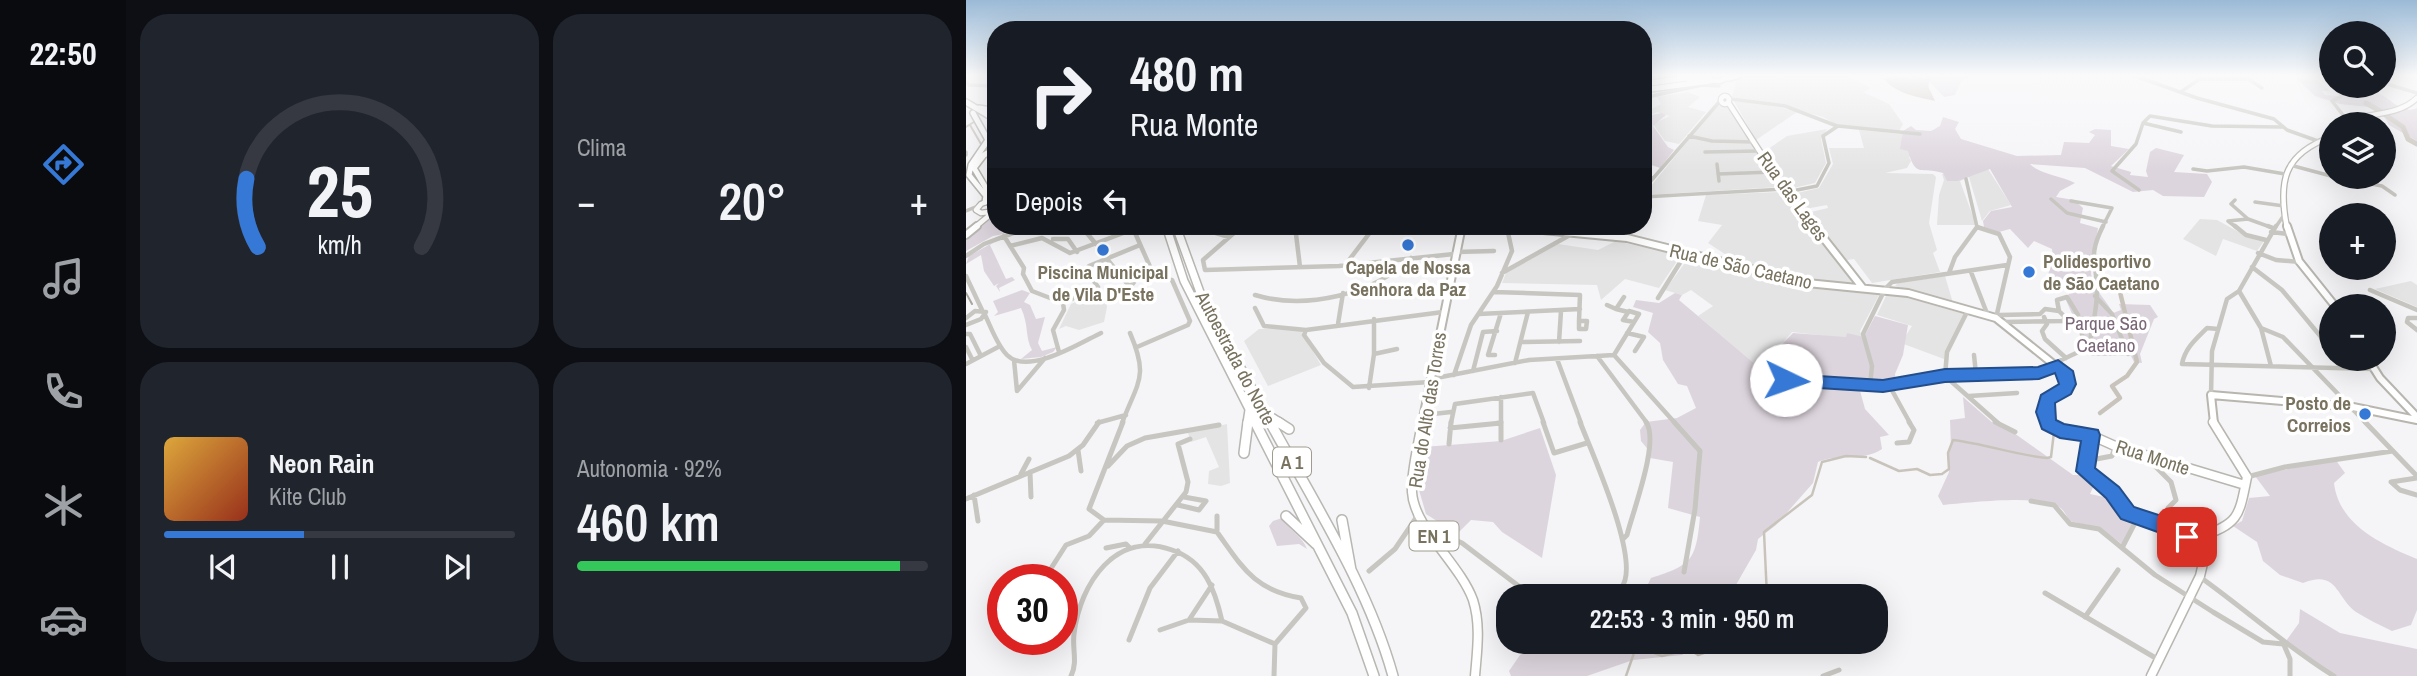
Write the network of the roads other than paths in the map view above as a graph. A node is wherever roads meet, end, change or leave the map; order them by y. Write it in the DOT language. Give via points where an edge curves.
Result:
graph roads {
  1 [pos="972,108"];
  2 [pos="1718,108"];
  3 [pos="1731,108"];
  4 [pos="1785,108"];
  5 [pos="2230,108"];
  6 [pos="2408,108"];
  7 [pos="966,109"];
  8 [pos="975,111"];
  9 [pos="987,111"];
  10 [pos="2388,112"];
  11 [pos="987,116"];
  12 [pos="987,119"];
  13 [pos="2143,123"];
  14 [pos="1838,126"];
  15 [pos="2282,127"];
  16 [pos="2181,132"];
  17 [pos="1920,134"];
  18 [pos="987,135"];
  19 [pos="1689,136"];
  20 [pos="2318,141"];
  21 [pos="1754,142"];
  22 [pos="987,145"];
  23 [pos="1758,151"];
  24 [pos="1705,152"];
  25 [pos="987,154"];
  26 [pos="979,158"];
  27 [pos="1717,164"];
  28 [pos="2289,165"];
  29 [pos="2193,169"];
  30 [pos="1773,172"];
  31 [pos="2319,173"];
  32 [pos="1718,174"];
  33 [pos="2286,174"];
  34 [pos="1653,178"];
  35 [pos="1966,179"];
  36 [pos="1719,181"];
  37 [pos="2386,189"];
  38 [pos="2138,190"];
  39 [pos="987,191"];
  40 [pos="1786,191"];
  41 [pos="2395,195"];
  42 [pos="1652,197"];
  43 [pos="2051,200"];
  44 [pos="2071,201"];
  45 [pos="2235,201"];
  46 [pos="985,202"];
  47 [pos="2255,202"];
  48 [pos="2284,206"];
  49 [pos="979,210"];
  50 [pos="966,211"];
  51 [pos="987,211"];
  52 [pos="2284,215"];
  53 [pos="987,218"];
  54 [pos="2248,219"];
  55 [pos="2106,222"];
  56 [pos="1977,227"];
  57 [pos="2273,230"];
  58 [pos="966,234"];
  59 [pos="2289,234"];
  60 [pos="1088,235"];
  61 [pos="1117,235"];
  62 [pos="1136,235"];
  63 [pos="1169,235"];
  64 [pos="1179,235"];
  65 [pos="1224,235"];
  66 [pos="1231,235"];
  67 [pos="1296,235"];
  68 [pos="1368,235"];
  69 [pos="1460,235"];
  70 [pos="1508,235"];
  71 [pos="1570,235"];
  72 [pos="1596,235"];
  73 [pos="1004,236"];
  74 [pos="1228,237"];
  75 [pos="1052,240"];
  76 [pos="2266,240"];
  77 [pos="1096,244"];
  78 [pos="1140,245"];
  79 [pos="1010,246"];
  80 [pos="1077,251"];
  81 [pos="1494,251"];
  82 [pos="1455,253"];
  83 [pos="1686,253"];
  84 [pos="2258,253"];
  85 [pos="966,256"];
  86 [pos="1411,258"];
  87 [pos="1107,259"];
  88 [pos="2300,262"];
  89 [pos="1346,265"];
  90 [pos="2007,265"];
  91 [pos="1300,267"];
  92 [pos="2252,267"];
  93 [pos="1116,271"];
  94 [pos="1972,272"];
  95 [pos="1501,274"];
  96 [pos="1949,274"];
  97 [pos="966,276"];
  98 [pos="1862,287"];
  99 [pos="1885,289"];
  100 [pos="2370,290"];
  101 [pos="2239,291"];
  102 [pos="1494,292"];
  103 [pos="1343,293"];
  104 [pos="2325,294"];
  105 [pos="1255,295"];
  106 [pos="2095,296"];
  107 [pos="1624,297"];
  108 [pos="1658,298"];
  109 [pos="1063,303"];
  110 [pos="1607,305"];
  111 [pos="1255,308"];
  112 [pos="1580,309"];
  113 [pos="1616,309"];
  114 [pos="1968,310"];
  115 [pos="2417,310"];
  116 [pos="1561,311"];
  117 [pos="2059,311"];
  118 [pos="1443,312"];
  119 [pos="1528,312"];
  120 [pos="1628,312"];
  121 [pos="982,313"];
  122 [pos="1501,313"];
  123 [pos="1478,314"];
  124 [pos="2043,316"];
  125 [pos="2417,318"];
  126 [pos="1374,319"];
  127 [pos="1996,319"];
  128 [pos="967,321"];
  129 [pos="1579,321"];
  130 [pos="1634,322"];
  131 [pos="1338,324"];
  132 [pos="2261,328"];
  133 [pos="2218,329"];
  134 [pos="1306,330"];
  135 [pos="2417,330"];
  136 [pos="1497,331"];
  137 [pos="1101,332"];
  138 [pos="1130,333"];
  139 [pos="1627,333"];
  140 [pos="966,334"];
  141 [pos="2319,334"];
  142 [pos="1580,341"];
  143 [pos="1521,342"];
  144 [pos="1559,342"];
  145 [pos="1000,346"];
  146 [pos="966,347"];
  147 [pos="1137,347"];
  148 [pos="1397,349"];
  149 [pos="2085,349"];
  150 [pos="1635,351"];
  151 [pos="2126,351"];
  152 [pos="1059,352"];
  153 [pos="980,354"];
  154 [pos="1374,354"];
  155 [pos="1495,355"];
  156 [pos="1614,355"];
  157 [pos="1974,355"];
  158 [pos="1597,356"];
  159 [pos="1045,358"];
  160 [pos="2066,358"];
  161 [pos="972,359"];
  162 [pos="1557,359"];
  163 [pos="1014,360"];
  164 [pos="1515,363"];
  165 [pos="2214,363"];
  166 [pos="966,364"];
  167 [pos="2056,364"];
  168 [pos="2271,366"];
  169 [pos="2313,367"];
  170 [pos="2319,367"];
  171 [pos="1473,371"];
  172 [pos="2376,371"];
  173 [pos="1976,374"];
  174 [pos="1454,375"];
  175 [pos="1945,376"];
  176 [pos="1786,380"];
  177 [pos="1430,381"];
  178 [pos="1870,385"];
  179 [pos="1889,385"];
  180 [pos="1369,388"];
  181 [pos="2017,393"];
  182 [pos="2211,395"];
  183 [pos="1968,396"];
  184 [pos="1501,397"];
  185 [pos="2353,407"];
  186 [pos="1249,410"];
  187 [pos="1266,412"];
  188 [pos="1451,412"];
  189 [pos="1127,414"];
  190 [pos="1424,415"];
  191 [pos="2417,419"];
  192 [pos="1501,423"];
  193 [pos="1219,425"];
  194 [pos="1450,428"];
  195 [pos="1289,429"];
  196 [pos="2015,432"];
  197 [pos="2091,435"];
  198 [pos="1190,439"];
  199 [pos="1501,440"];
  200 [pos="1587,443"];
  201 [pos="1897,443"];
  202 [pos="1449,444"];
  203 [pos="2115,446"];
  204 [pos="1078,450"];
  205 [pos="2394,451"];
  206 [pos="1244,453"];
  207 [pos="2143,454"];
  208 [pos="1029,459"];
  209 [pos="2086,461"];
  210 [pos="1107,467"];
  211 [pos="1082,471"];
  212 [pos="1030,472"];
  213 [pos="1020,475"];
  214 [pos="2417,477"];
  215 [pos="2246,481"];
  216 [pos="974,495"];
  217 [pos="2417,495"];
  218 [pos="1183,496"];
  219 [pos="1031,497"];
  220 [pos="966,499"];
  221 [pos="2032,501"];
  222 [pos="1178,505"];
  223 [pos="1419,514"];
  224 [pos="1217,516"];
  225 [pos="1286,516"];
  226 [pos="2138,517"];
  227 [pos="1104,520"];
  228 [pos="1342,520"];
  229 [pos="978,521"];
  230 [pos="1162,522"];
  231 [pos="1428,528"];
  232 [pos="2173,528"];
  233 [pos="1217,532"];
  234 [pos="2200,537"];
  235 [pos="1623,539"];
  236 [pos="1144,545"];
  237 [pos="1317,545"];
  238 [pos="2123,546"];
  239 [pos="1129,547"];
  240 [pos="1106,548"];
  241 [pos="1178,551"];
  242 [pos="1054,564"];
  243 [pos="2118,570"];
  244 [pos="1351,571"];
  245 [pos="1369,571"];
  246 [pos="1684,572"];
  247 [pos="2200,576"];
  248 [pos="1212,584"];
  249 [pos="1514,584"];
  250 [pos="1622,584"];
  251 [pos="2045,593"];
  252 [pos="2190,596"];
  253 [pos="2085,617"];
  254 [pos="1189,620"];
  255 [pos="1222,621"];
  256 [pos="1160,630"];
  257 [pos="1129,640"];
  258 [pos="1275,644"];
  259 [pos="2283,644"];
  260 [pos="2159,660"];
  261 [pos="1839,670"];
  262 [pos="1071,676"];
  263 [pos="1274,676"];
  264 [pos="1374,676"];
  265 [pos="1393,676"];
  266 [pos="1475,676"];
  267 [pos="1823,676"];
  268 [pos="2151,676"];
  269 [pos="2290,676"];
  270 [pos="2334,676"];
  1 -- 8 [label="highway"];
  2 -- 19 [label="street"];
  3 -- 21 [label="main road, Rua das Lages"];
  4 -- 14 [label="street"];
  5 -- 15 [label="street" via="2274,120"];
  6 -- 10 [label="main road"];
  7 -- 8 [label="highway"];
  8 -- 9 [label="highway"];
  8 -- 11 [label="highway"];
  8 -- 12 [label="highway"];
  8 -- 18 [label="highway"];
  13 -- 15 [label="street" via="2155,116 2212,126"];
  13 -- 16 [label="street"];
  13 -- 38 [label="street" via="2136,144 2112,172"];
  14 -- 17 [label="street"];
  14 -- 40 [label="street" via="1823,136 1829,163 1817,186"];
  15 -- 20 [label="street"];
  19 -- 21 [label="street"];
  19 -- 34 [label="street"];
  20 -- 28 [label="main road"];
  21 -- 23 [label="main road, Rua das Lages"];
  22 -- 26 [label="highway"];
  23 -- 24 [label="street"];
  23 -- 30 [label="main road, Rua das Lages"];
  25 -- 26 [label="highway"];
  26 -- 39 [label="highway" via="975,173"];
  26 -- 46 [label="highway" via="969,175 986,196"];
  27 -- 32 [label="street"];
  28 -- 31 [label="street"];
  28 -- 33 [label="main road"];
  29 -- 33 [label="street" via="2245,167"];
  30 -- 32 [label="street"];
  30 -- 40 [label="main road, Rua das Lages"];
  32 -- 36 [label="street"];
  33 -- 48 [label="main road"];
  35 -- 56 [label="street"];
  37 -- 41 [label="street"];
  40 -- 42 [label="street"];
  40 -- 98 [label="main road, Rua das Lages"];
  43 -- 55 [label="street" via="2062,211"];
  44 -- 55 [label="street" via="2110,206"];
  45 -- 54 [label="street" via="2232,205"];
  46 -- 49 [label="main road"];
  47 -- 48 [label="street"];
  48 -- 52 [label="main road"];
  49 -- 50 [label="street"];
  49 -- 51 [label="main road"];
  49 -- 58 [label="main road" via="978,223"];
  52 -- 57 [label="street"];
  52 -- 59 [label="main road"];
  53 -- 58 [label="main road"];
  54 -- 57 [label="street"];
  54 -- 76 [label="street" via="2228,221 2246,235"];
  55 -- 106 [label="street" via="2094,244"];
  56 -- 90 [label="street" via="1999,234 2010,257"];
  56 -- 96 [label="street" via="1955,257"];
  57 -- 59 [label="street"];
  57 -- 76 [label="street"];
  59 -- 88 [label="main road"];
  60 -- 77 [label="street"];
  61 -- 77 [label="street"];
  62 -- 78 [label="street"];
  63 -- 186 [label="highway, Autoestrada do Norte / A 1" via="1184,281"];
  64 -- 187 [label="highway, Autoestrada do Norte / A 1" via="1201,295"];
  65 -- 74 [label="street"];
  66 -- 74 [label="street"];
  67 -- 91 [label="street"];
  68 -- 89 [label="street"];
  69 -- 82 [label="main road, EN 1"];
  70 -- 95 [label="street" via="1511,251"];
  71 -- 95 [label="street"];
  72 -- 83 [label="main road, Rua de São Caetano"];
  73 -- 79 [label="street"];
  73 -- 85 [label="street"];
  74 -- 91 [label="street" via="1202,260 1205,271"];
  75 -- 79 [label="street" via="1032,238"];
  75 -- 80 [label="street" via="1068,253"];
  75 -- 80 [label="street" via="1068,239"];
  76 -- 84 [label="street"];
  77 -- 80 [label="street"];
  78 -- 87 [label="street"];
  78 -- 147 [label="street" via="1155,278 1172,280 1190,323"];
  79 -- 109 [label="street" via="1032,291"];
  81 -- 82 [label="street"];
  82 -- 86 [label="street"];
  82 -- 118 [label="main road, Rua do Alto das Torres / EN 1"];
  83 -- 98 [label="main road, Rua de São Caetano" via="1807,284"];
  83 -- 108 [label="street"];
  84 -- 88 [label="street"];
  84 -- 92 [label="street"];
  86 -- 89 [label="street"];
  86 -- 103 [label="street" via="1361,288"];
  87 -- 93 [label="street"];
  87 -- 109 [label="street" via="1086,268 1098,286"];
  88 -- 104 [label="main road"];
  89 -- 91 [label="street"];
  90 -- 94 [label="street"];
  90 -- 127 [label="street"];
  92 -- 101 [label="street"];
  92 -- 141 [label="street" via="2282,290"];
  93 -- 93 [label="street" via="1125,271 1134,282 1130,287"];
  94 -- 96 [label="street"];
  94 -- 127 [label="street"];
  95 -- 102 [label="street"];
  96 -- 99 [label="street" via="1907,278"];
  97 -- 121 [label="street"];
  98 -- 99 [label="main road"];
  99 -- 114 [label="main road"];
  99 -- 178 [label="street" via="1863,334 1873,380"];
  100 -- 115 [label="street"];
  101 -- 132 [label="street"];
  101 -- 133 [label="street" via="2227,299"];
  102 -- 112 [label="street" via="1580,295"];
  102 -- 123 [label="street"];
  103 -- 105 [label="street" via="1290,302"];
  103 -- 131 [label="street"];
  106 -- 149 [label="street" via="2089,347"];
  106 -- 151 [label="street" via="2103,300"];
  107 -- 113 [label="street"];
  109 -- 152 [label="street" via="1053,330"];
  110 -- 113 [label="street"];
  111 -- 134 [label="street" via="1264,326"];
  112 -- 116 [label="street"];
  112 -- 129 [label="street"];
  113 -- 120 [label="street"];
  114 -- 127 [label="main road"];
  114 -- 175 [label="street" via="1947,352"];
  116 -- 119 [label="street"];
  116 -- 144 [label="street"];
  117 -- 124 [label="street" via="2045,309"];
  117 -- 124 [label="street" via="2064,314 2063,321"];
  117 -- 149 [label="street" via="2057,300 2066,296 2078,315"];
  118 -- 126 [label="street"];
  118 -- 177 [label="main road, Rua do Alto das Torres / EN 1"];
  119 -- 122 [label="street"];
  119 -- 143 [label="street"];
  120 -- 130 [label="street" via="1639,314"];
  120 -- 130 [label="street" via="1623,320"];
  121 -- 128 [label="street"];
  121 -- 128 [label="street"];
  121 -- 145 [label="street"];
  122 -- 123 [label="street"];
  122 -- 136 [label="street"];
  123 -- 174 [label="street"];
  124 -- 127 [label="street"];
  124 -- 160 [label="street" via="2047,324 2043,337"];
  125 -- 135 [label="street" via="2407,322"];
  126 -- 131 [label="street"];
  126 -- 154 [label="street"];
  127 -- 167 [label="main road"];
  130 -- 139 [label="street"];
  131 -- 134 [label="street"];
  132 -- 168 [label="street"];
  132 -- 169 [label="street" via="2283,337"];
  133 -- 165 [label="street"];
  133 -- 165 [label="street" via="2207,328 2184,354 2184,366"];
  134 -- 180 [label="street" via="1304,335 1324,363 1353,387"];
  136 -- 155 [label="street" via="1488,355"];
  136 -- 171 [label="street" via="1483,332"];
  137 -- 152 [label="street"];
  138 -- 147 [label="street"];
  139 -- 150 [label="street" via="1644,337"];
  139 -- 156 [label="street"];
  140 -- 153 [label="street"];
  142 -- 144 [label="street"];
  143 -- 144 [label="street"];
  143 -- 164 [label="street"];
  145 -- 153 [label="street"];
  145 -- 163 [label="street"];
  146 -- 161 [label="street"];
  147 -- 189 [label="street" via="1142,372"];
  148 -- 154 [label="street"];
  149 -- 160 [label="street"];
  152 -- 159 [label="street"];
  153 -- 161 [label="street"];
  154 -- 180 [label="street"];
  156 -- 158 [label="street"];
  156 -- 246 [label="street" via="1700,451"];
  157 -- 173 [label="street"];
  158 -- 162 [label="street"];
  158 -- 235 [label="street" via="1646,419 1651,436"];
  159 -- 163 [label="street"];
  159 -- 163 [label="street" via="1017,391"];
  160 -- 167 [label="street"];
  161 -- 166 [label="street"];
  162 -- 164 [label="street"];
  162 -- 200 [label="street"];
  164 -- 171 [label="street"];
  165 -- 168 [label="street"];
  165 -- 182 [label="street"];
  167 -- 173 [label="street" via="2039,373"];
  167 -- 197 [label="main road, Rua Monte" via="2067,375 2068,384 2047,400 2047,421 2055,430"];
  168 -- 169 [label="street"];
  169 -- 170 [label="street"];
  169 -- 185 [label="street"];
  171 -- 174 [label="street"];
  172 -- 191 [label="main road"];
  173 -- 175 [label="street"];
  174 -- 177 [label="street"];
  175 -- 179 [label="street"];
  175 -- 183 [label="street"];
  176 -- 178 [label="street"];
  177 -- 180 [label="street"];
  177 -- 190 [label="main road, Rua do Alto das Torres / EN 1"];
  178 -- 179 [label="street"];
  179 -- 201 [label="street" via="1914,430 1909,442"];
  181 -- 183 [label="street"];
  182 -- 185 [label="main road"];
  182 -- 215 [label="main road" via="2217,436"];
  183 -- 196 [label="street" via="1990,419"];
  184 -- 188 [label="street" via="1455,404"];
  184 -- 192 [label="street"];
  184 -- 200 [label="street" via="1533,393 1554,453"];
  185 -- 191 [label="main road"];
  185 -- 205 [label="street"];
  186 -- 206 [label="highway"];
  186 -- 237 [label="highway, Autoestrada do Norte / A 1"];
  187 -- 195 [label="highway"];
  187 -- 244 [label="highway, Autoestrada do Norte / A 1"];
  188 -- 190 [label="street"];
  188 -- 194 [label="street"];
  189 -- 204 [label="street" via="1099,421"];
  189 -- 210 [label="street"];
  190 -- 223 [label="main road, Rua do Alto das Torres / EN 1" via="1412,486"];
  192 -- 194 [label="street"];
  192 -- 199 [label="street"];
  193 -- 210 [label="street" via="1145,438 1126,446"];
  194 -- 202 [label="street"];
  197 -- 203 [label="main road, Rua Monte"];
  197 -- 209 [label="street"];
  198 -- 218 [label="street" via="1178,443 1188,482"];
  200 -- 235 [label="street"];
  203 -- 207 [label="main road, Rua Monte"];
  203 -- 209 [label="street" via="2112,456"];
  204 -- 211 [label="street"];
  204 -- 212 [label="street"];
  205 -- 214 [label="street"];
  205 -- 215 [label="street" via="2285,467"];
  207 -- 215 [label="main road, Rua Monte"];
  207 -- 232 [label="street" via="2175,489 2177,497 2168,509"];
  208 -- 213 [label="street"];
  209 -- 226 [label="street" via="2087,473 2113,493 2127,513"];
  210 -- 227 [label="street" via="1088,509"];
  212 -- 213 [label="street"];
  212 -- 219 [label="street"];
  213 -- 216 [label="street"];
  214 -- 217 [label="street" via="2391,482"];
  215 -- 234 [label="main road" via="2238,520"];
  216 -- 220 [label="street"];
  216 -- 229 [label="street"];
  218 -- 222 [label="street"];
  218 -- 222 [label="street" via="1206,501 1199,509"];
  221 -- 238 [label="street" via="2054,505 2070,524 2099,529"];
  222 -- 230 [label="street"];
  223 -- 231 [label="main road, Rua do Alto das Torres / EN 1"];
  223 -- 245 [label="street" via="1395,550"];
  224 -- 233 [label="street"];
  225 -- 237 [label="highway"];
  226 -- 232 [label="street"];
  226 -- 238 [label="street"];
  227 -- 230 [label="street"];
  227 -- 242 [label="street" via="1089,536 1066,545"];
  228 -- 244 [label="highway"];
  230 -- 233 [label="street"];
  230 -- 236 [label="street"];
  231 -- 249 [label="street" via="1441,530 1496,566"];
  231 -- 266 [label="main road, Rua do Alto das Torres / EN 1" via="1473,601 1479,634"];
  232 -- 234 [label="street" via="2187,537"];
  233 -- 258 [label="street" via="1240,567 1275,595 1301,597 1306,608"];
  234 -- 247 [label="main road" via="2204,559"];
  235 -- 250 [label="street" via="1627,574"];
  236 -- 239 [label="street"];
  236 -- 241 [label="street"];
  237 -- 264 [label="highway, Autoestrada do Norte / A 1" via="1352,613"];
  238 -- 252 [label="street" via="2155,575"];
  239 -- 240 [label="street"];
  239 -- 262 [label="street" via="1106,565 1090,588 1076,622 1073,638 1078,659"];
  241 -- 248 [label="street" via="1194,560"];
  241 -- 257 [label="street" via="1150,588"];
  243 -- 253 [label="street"];
  244 -- 265 [label="highway, Autoestrada do Norte / A 1"];
  247 -- 252 [label="main road"];
  247 -- 259 [label="street" via="2271,629"];
  248 -- 254 [label="street"];
  248 -- 255 [label="street"];
  251 -- 253 [label="street"];
  252 -- 259 [label="street" via="2263,642"];
  252 -- 260 [label="main road"];
  253 -- 260 [label="street"];
  254 -- 255 [label="street"];
  254 -- 256 [label="street"];
  255 -- 258 [label="street"];
  258 -- 263 [label="street"];
  259 -- 269 [label="street" via="2290,659"];
  259 -- 270 [label="street"];
  260 -- 268 [label="main road"];
  261 -- 267 [label="street"];
}
